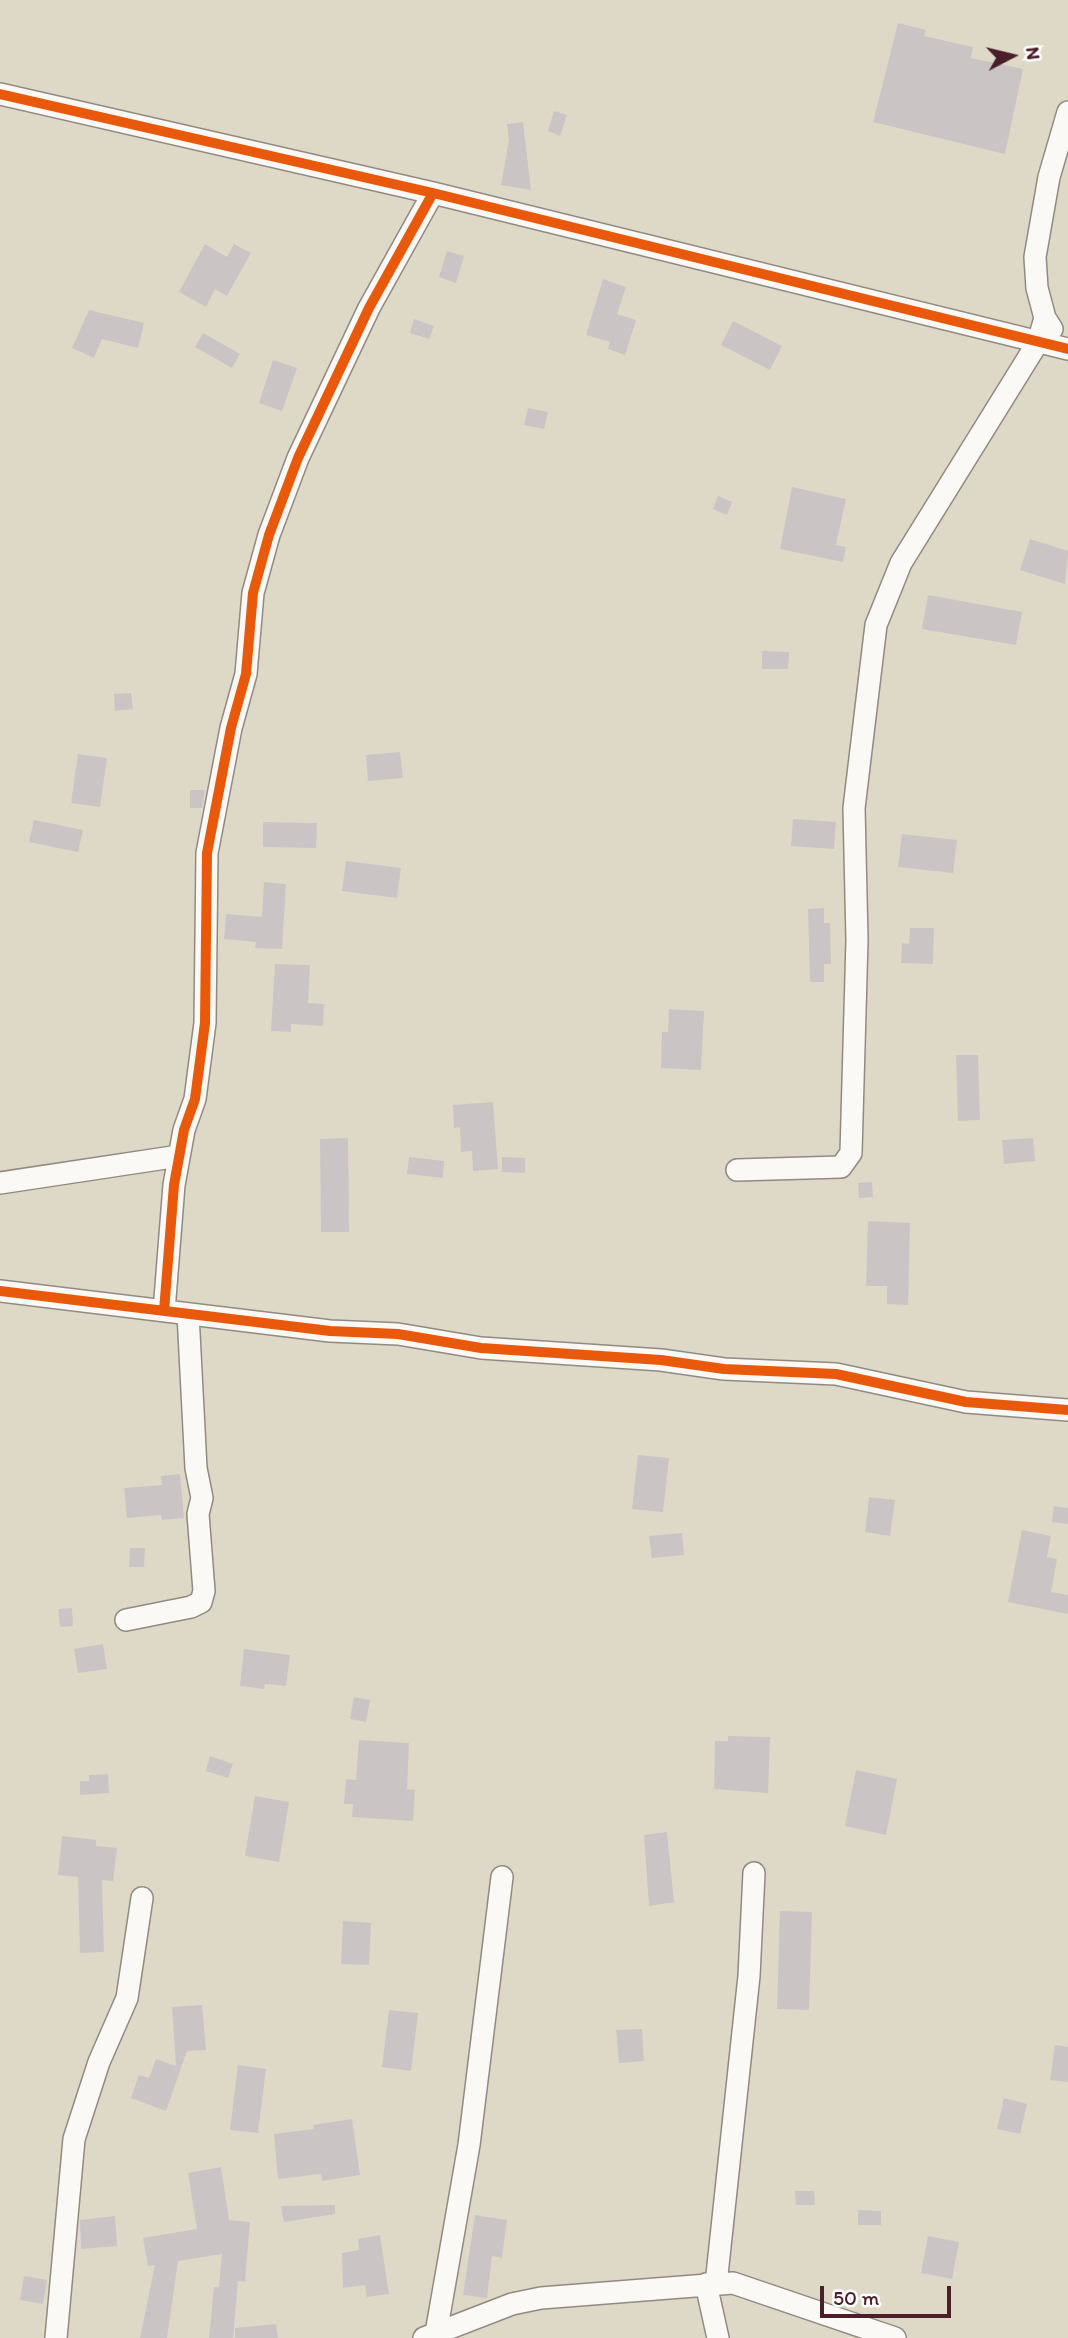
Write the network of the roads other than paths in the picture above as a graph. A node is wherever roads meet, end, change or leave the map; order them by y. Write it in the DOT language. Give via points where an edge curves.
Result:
graph roads {
  1 [pos="0,94"];
  2 [pos="1068,111"];
  3 [pos="433,193"];
  4 [pos="1045,318"];
  5 [pos="1038,342"];
  6 [pos="1066,349"];
  7 [pos="179,1156"];
  8 [pos="737,1170"];
  9 [pos="0,1183"];
  10 [pos="0,1291"];
  11 [pos="164,1311"];
  12 [pos="188,1314"];
  13 [pos="1068,1409"];
  14 [pos="126,1620"];
  15 [pos="754,1873"];
  16 [pos="502,1877"];
  17 [pos="142,1898"];
  18 [pos="711,2284"];
  19 [pos="430,2336"];
  20 [pos="56,2338"];
  21 [pos="718,2338"];
  22 [pos="895,2338"];
  1 -- 3 [label="street"];
  2 -- 4 [label="street" via="1049,177 1035,257"];
  3 -- 5 [label="street"];
  3 -- 7 [label="street" via="369,307 299,458 269,535 253,593 246,674 207,853 205,1023 195,1098"];
  4 -- 5 [label="street"];
  4 -- 6 [label="street"];
  5 -- 6 [label="street"];
  5 -- 8 [label="street" via="901,563 876,625 854,808 857,940 851,1153 841,1167"];
  7 -- 9 [label="street"];
  7 -- 11 [label="street"];
  10 -- 11 [label="street"];
  11 -- 12 [label="street"];
  12 -- 13 [label="street" via="398,1334 481,1348 836,1374 966,1402"];
  12 -- 14 [label="street" via="204,1591 201,1602 191,1607"];
  15 -- 18 [label="street" via="749,1976"];
  16 -- 19 [label="street" via="469,2146"];
  17 -- 20 [label="street" via="127,1998 99,2062 74,2139"];
  18 -- 19 [label="street" via="541,2298 512,2304"];
  18 -- 21 [label="street"];
  18 -- 22 [label="street" via="733,2283"];
}
